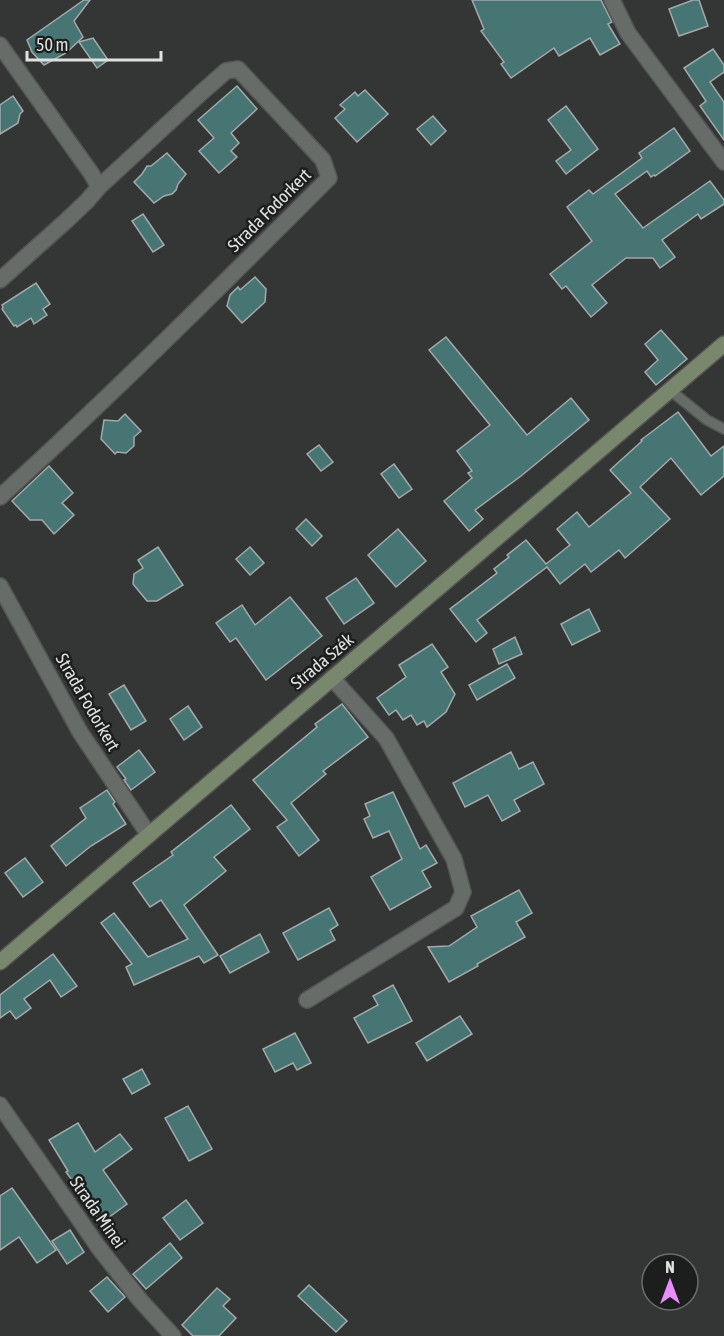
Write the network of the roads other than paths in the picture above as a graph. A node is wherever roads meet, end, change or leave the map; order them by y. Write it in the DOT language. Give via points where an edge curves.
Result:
graph roads {
  1 [pos="612,0"];
  2 [pos="0,45"];
  3 [pos="724,162"];
  4 [pos="99,187"];
  5 [pos="0,279"];
  6 [pos="724,344"];
  7 [pos="670,390"];
  8 [pos="724,429"];
  9 [pos="0,497"];
  10 [pos="0,586"];
  11 [pos="332,678"];
  12 [pos="149,835"];
  13 [pos="0,962"];
  14 [pos="307,1000"];
  15 [pos="0,1105"];
  16 [pos="173,1336"];
  1 -- 3 [label="street" via="628,33"];
  2 -- 4 [label="street"];
  4 -- 5 [label="street, Strada Fodorkert"];
  4 -- 9 [label="street, Strada Fodorkert" via="226,71 238,69 323,160 329,178 186,321"];
  6 -- 7 [label="street, Strada Szék"];
  7 -- 8 [label="lane"];
  7 -- 11 [label="street, Strada Szék"];
  10 -- 12 [label="street, Strada Fodorkert" via="80,732"];
  11 -- 12 [label="street, Strada Szék"];
  11 -- 14 [label="street" via="386,738 454,859 463,892 456,908"];
  12 -- 13 [label="street, Strada Szék"];
  15 -- 16 [label="street, Strada Minei" via="99,1248"];
}
